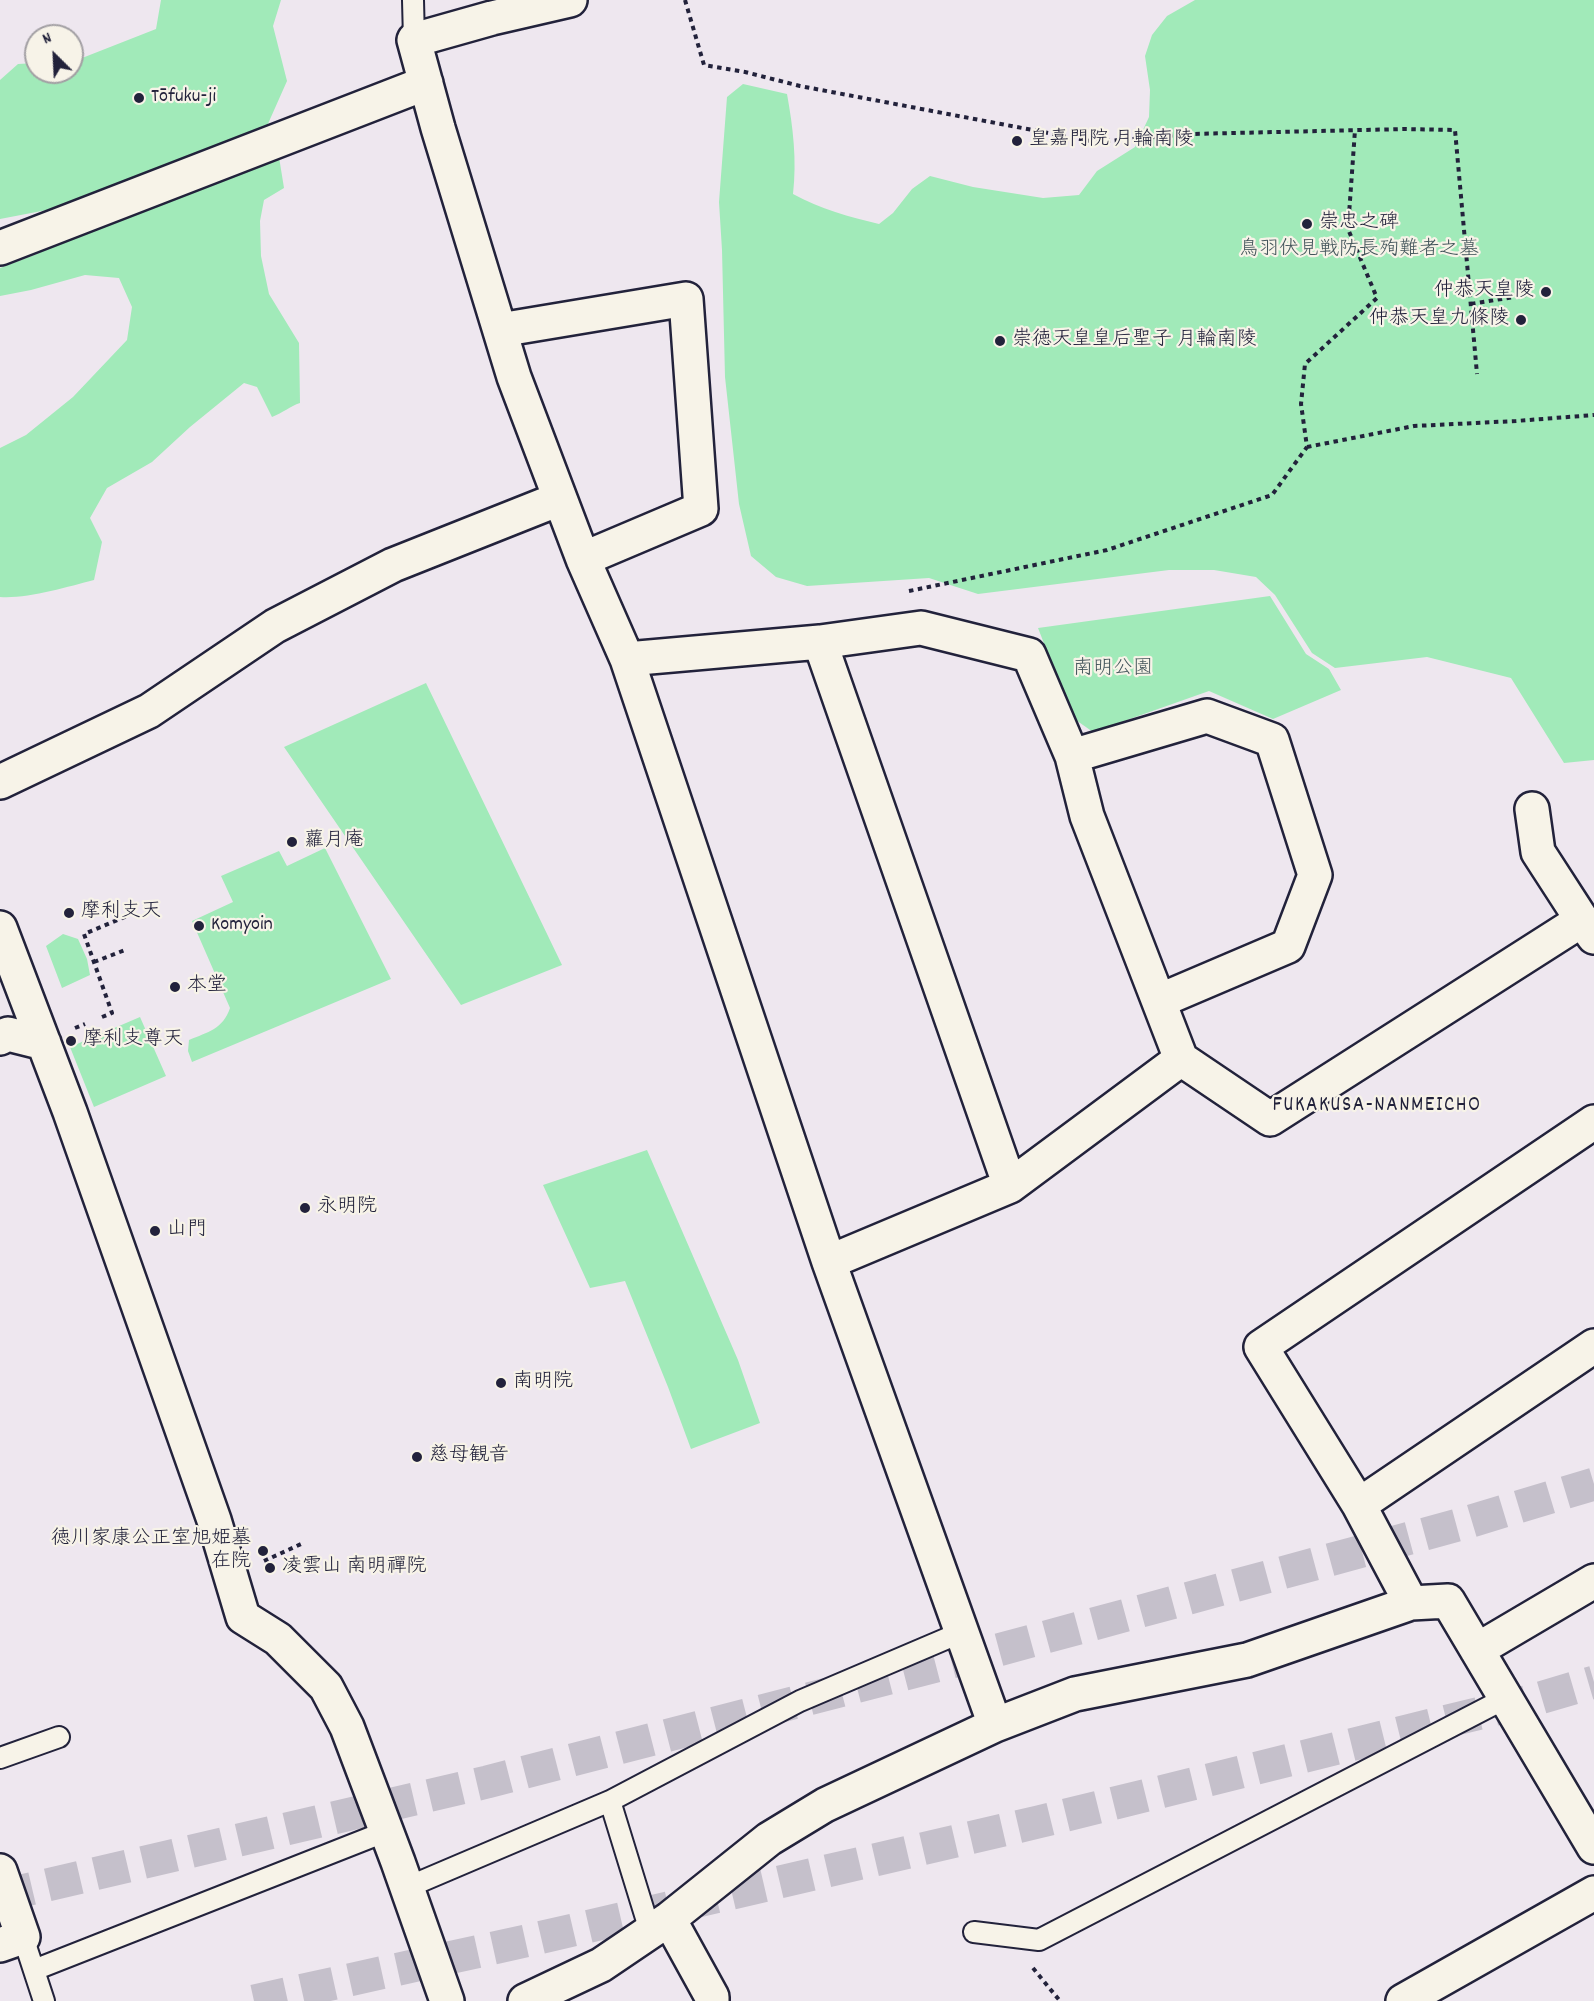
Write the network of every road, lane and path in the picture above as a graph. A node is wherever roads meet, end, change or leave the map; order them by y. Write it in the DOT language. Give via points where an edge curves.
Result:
graph roads {
  1 [pos="413,0"];
  2 [pos="570,0"];
  3 [pos="685,0"];
  4 [pos="414,40"];
  5 [pos="426,83"];
  6 [pos="1355,130"];
  7 [pos="0,248"];
  8 [pos="1526,295"];
  9 [pos="1471,304"];
  10 [pos="500,330"];
  11 [pos="1477,374"];
  12 [pos="1594,415"];
  13 [pos="1307,447"];
  14 [pos="560,499"];
  15 [pos="583,559"];
  16 [pos="902,593"];
  17 [pos="820,642"];
  18 [pos="627,659"];
  19 [pos="1072,756"];
  20 [pos="0,782"];
  21 [pos="1532,809"];
  22 [pos="127,916"];
  23 [pos="0,928"];
  24 [pos="1588,928"];
  25 [pos="125,950"];
  26 [pos="94,963"];
  27 [pos="1159,1001"];
  28 [pos="102,1017"];
  29 [pos="0,1038"];
  30 [pos="44,1043"];
  31 [pos="1181,1059"];
  32 [pos="1594,1122"];
  33 [pos="1010,1186"];
  34 [pos="829,1262"];
  35 [pos="1593,1348"];
  36 [pos="1359,1505"];
  37 [pos="301,1544"];
  38 [pos="255,1564"];
  39 [pos="1594,1581"];
  40 [pos="1411,1603"];
  41 [pos="962,1632"];
  42 [pos="1477,1650"];
  43 [pos="1506,1698"];
  44 [pos="995,1725"];
  45 [pos="59,1737"];
  46 [pos="0,1758"];
  47 [pos="610,1802"];
  48 [pos="387,1831"];
  49 [pos="1594,1847"];
  50 [pos="0,1871"];
  51 [pos="408,1887"];
  52 [pos="1594,1893"];
  53 [pos="659,1925"];
  54 [pos="974,1932"];
  55 [pos="11,1941"];
  56 [pos="34,1970"];
  57 [pos="44,2001"];
  58 [pos="447,2001"];
  59 [pos="525,2001"];
  60 [pos="712,2001"];
  61 [pos="1403,2001"];
  1 -- 4 [label="lane"];
  2 -- 4 [label="street"];
  3 -- 6 [label="path" via="704,65 800,86 1096,141"];
  4 -- 5 [label="street"];
  5 -- 7 [label="street"];
  5 -- 10 [label="street"];
  6 -- 9 [label="path" via="1455,130"];
  6 -- 13 [label="path" via="1348,230 1377,298 1305,364 1301,404"];
  8 -- 9 [label="path"];
  9 -- 11 [label="path"];
  10 -- 14 [label="street"];
  10 -- 15 [label="street" via="686,299 700,509"];
  12 -- 13 [label="path" via="1414,426"];
  13 -- 16 [label="path" via="1272,495 1107,550"];
  14 -- 15 [label="street"];
  14 -- 20 [label="street" via="393,565 275,626 149,711"];
  15 -- 18 [label="street"];
  17 -- 18 [label="street"];
  17 -- 19 [label="street" via="921,628 1029,655"];
  17 -- 33 [label="street"];
  18 -- 34 [label="street"];
  19 -- 27 [label="street" via="1087,816"];
  19 -- 27 [label="street" via="1207,716 1272,740 1315,875 1288,946"];
  21 -- 24 [label="street" via="1538,852"];
  22 -- 26 [label="path" via="84,934"];
  23 -- 30 [label="street"];
  24 -- 31 [label="street" via="1270,1119"];
  25 -- 26 [label="path"];
  26 -- 28 [label="path" via="112,1013"];
  27 -- 31 [label="street"];
  29 -- 30 [label="street" via="8,1034"];
  30 -- 48 [label="street" via="214,1521 243,1617 278,1639 326,1687 347,1727"];
  31 -- 33 [label="street"];
  32 -- 36 [label="street" via="1262,1347"];
  33 -- 34 [label="street"];
  34 -- 41 [label="street"];
  35 -- 36 [label="street"];
  36 -- 40 [label="street"];
  37 -- 38 [label="path"];
  39 -- 42 [label="street"];
  40 -- 42 [label="street" via="1448,1601"];
  40 -- 44 [label="street" via="1247,1660 1075,1694"];
  41 -- 44 [label="street"];
  41 -- 47 [label="lane" via="800,1701"];
  42 -- 43 [label="street"];
  43 -- 49 [label="street"];
  43 -- 54 [label="lane" via="1039,1940"];
  44 -- 53 [label="street" via="825,1805 769,1839"];
  45 -- 46 [label="lane"];
  47 -- 51 [label="lane"];
  47 -- 53 [label="lane"];
  48 -- 51 [label="street"];
  48 -- 56 [label="lane"];
  50 -- 55 [label="street"];
  51 -- 58 [label="street"];
  52 -- 61 [label="street"];
  53 -- 59 [label="street" via="601,1965"];
  53 -- 60 [label="street"];
  55 -- 56 [label="lane"];
  56 -- 57 [label="lane"];
}
